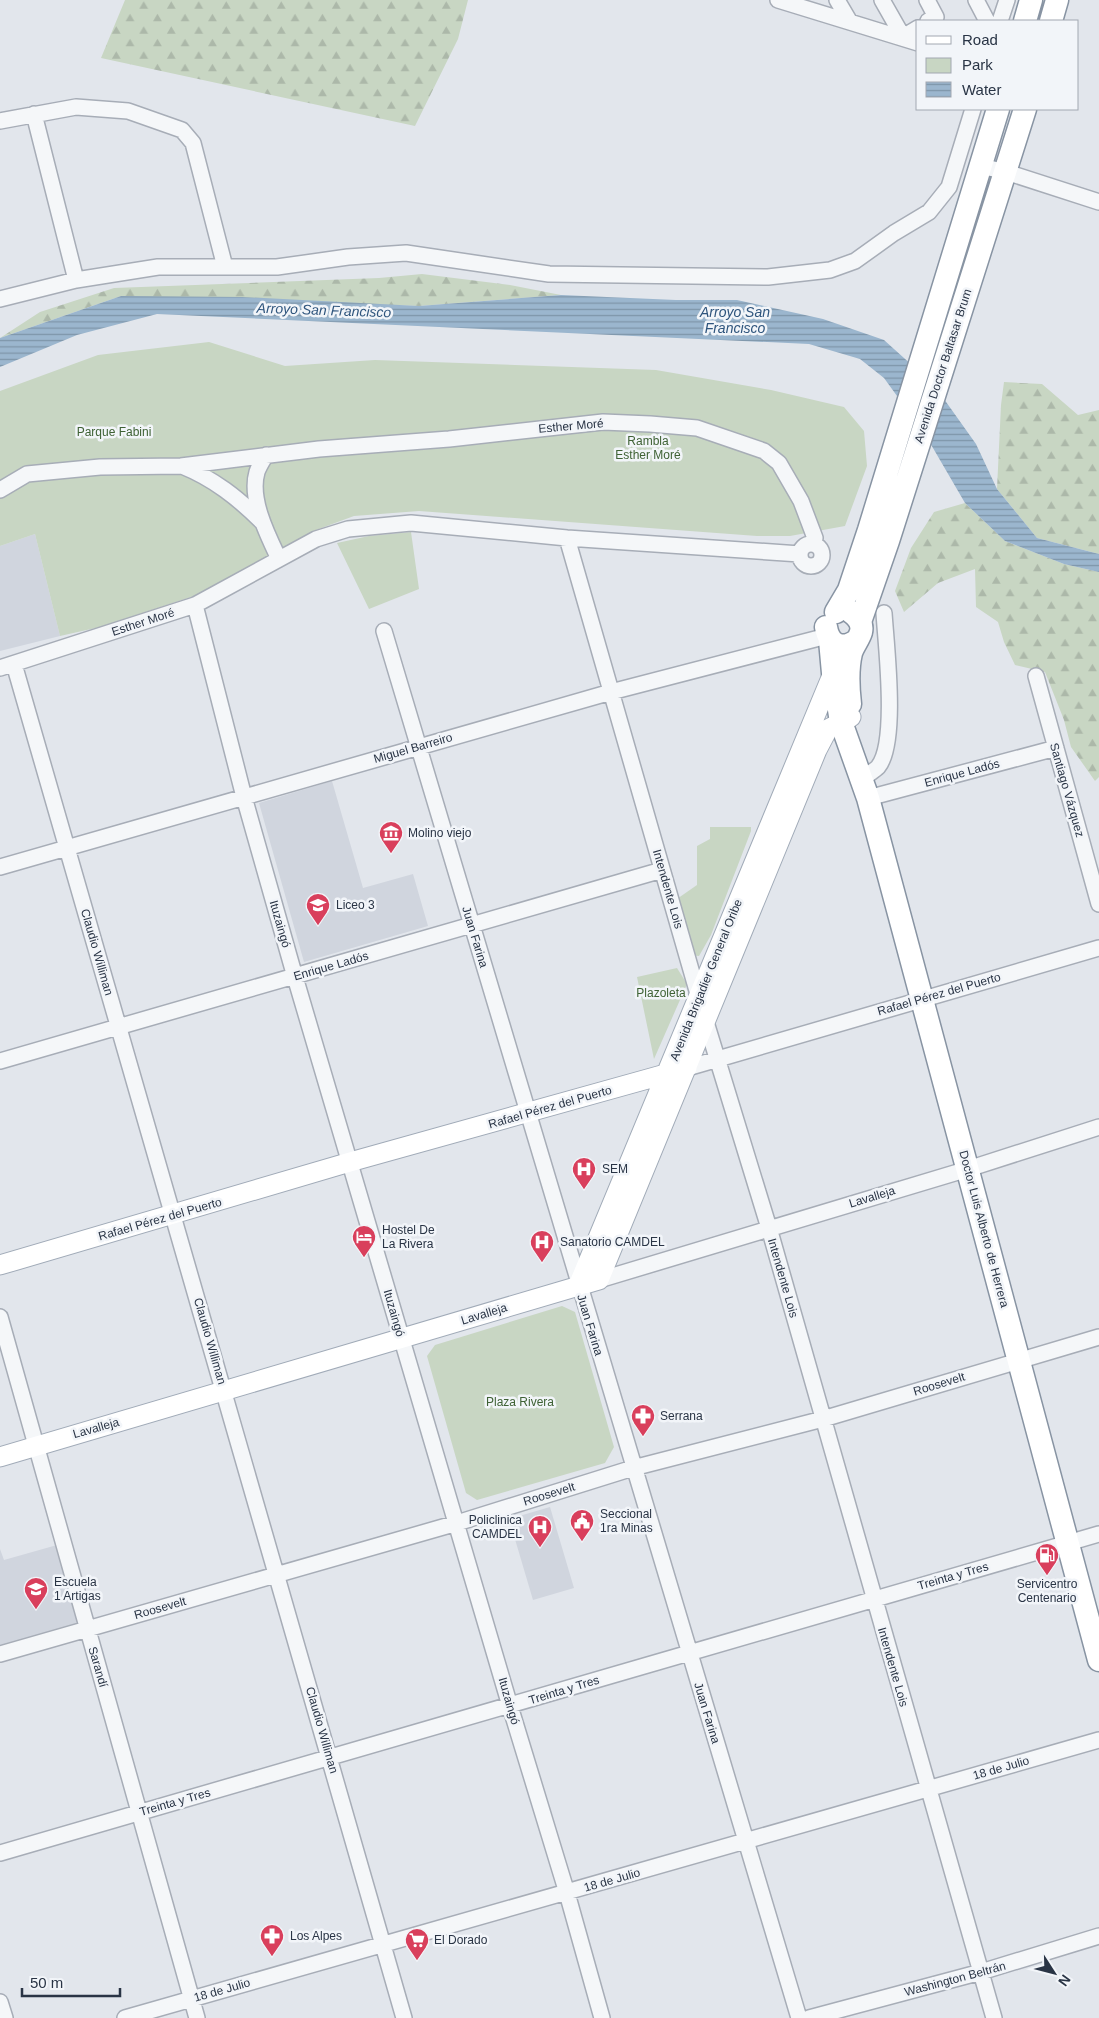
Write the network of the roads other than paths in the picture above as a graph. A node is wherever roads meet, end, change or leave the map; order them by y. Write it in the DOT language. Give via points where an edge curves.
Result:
graph roads {
  1 [pos="778,0"];
  2 [pos="837,0"];
  3 [pos="882,0"];
  4 [pos="927,0"];
  5 [pos="976,0"];
  6 [pos="1007,0"];
  7 [pos="1031,0"];
  8 [pos="1057,0"];
  9 [pos="793,3"];
  10 [pos="930,20"];
  11 [pos="986,20"];
  12 [pos="1000,20"];
  13 [pos="1025,20"];
  14 [pos="1051,20"];
  15 [pos="850,22"];
  16 [pos="916,29"];
  17 [pos="903,38"];
  18 [pos="916,42"];
  19 [pos="973,110"];
  20 [pos="998,110"];
  21 [pos="1025,110"];
  22 [pos="34,114"];
  23 [pos="0,121"];
  24 [pos="981,166"];
  25 [pos="1006,172"];
  26 [pos="1099,202"];
  27 [pos="225,267"];
  28 [pos="76,280"];
  29 [pos="0,299"];
  30 [pos="266,455"];
  31 [pos="181,466"];
  32 [pos="0,490"];
  33 [pos="262,522"];
  34 [pos="567,538"];
  35 [pos="279,559"];
  36 [pos="195,605"];
  37 [pos="836,612"];
  38 [pos="884,613"];
  39 [pos="384,631"];
  40 [pos="859,631"];
  41 [pos="829,638"];
  42 [pos="7,666"];
  43 [pos="832,673"];
  44 [pos="1036,676"];
  45 [pos="611,692"];
  46 [pos="846,720"];
  47 [pos="418,747"];
  48 [pos="1056,748"];
  49 [pos="867,787"];
  50 [pos="792,788"];
  51 [pos="244,797"];
  52 [pos="66,848"];
  53 [pos="0,867"];
  54 [pos="662,870"];
  55 [pos="1099,904"];
  56 [pos="471,925"];
  57 [pos="1099,948"];
  58 [pos="295,976"];
  59 [pos="699,998"];
  60 [pos="922,999"];
  61 [pos="706,1022"];
  62 [pos="118,1027"];
  63 [pos="717,1058"];
  64 [pos="0,1061"];
  65 [pos="687,1068"];
  66 [pos="668,1074"];
  67 [pos="527,1114"];
  68 [pos="1099,1128"];
  69 [pos="350,1162"];
  70 [pos="968,1169"];
  71 [pos="174,1215"];
  72 [pos="768,1228"];
  73 [pos="0,1265"];
  74 [pos="599,1280"];
  75 [pos="578,1286"];
  76 [pos="0,1317"];
  77 [pos="1099,1337"];
  78 [pos="402,1338"];
  79 [pos="1019,1360"];
  80 [pos="224,1390"];
  81 [pos="823,1418"];
  82 [pos="36,1446"];
  83 [pos="0,1457"];
  84 [pos="633,1468"];
  85 [pos="457,1523"];
  86 [pos="1099,1534"];
  87 [pos="1068,1543"];
  88 [pos="277,1574"];
  89 [pos="874,1599"];
  90 [pos="88,1629"];
  91 [pos="688,1652"];
  92 [pos="0,1654"];
  93 [pos="1099,1660"];
  94 [pos="510,1706"];
  95 [pos="1099,1740"];
  96 [pos="329,1757"];
  97 [pos="928,1789"];
  98 [pos="139,1812"];
  99 [pos="745,1841"];
  100 [pos="0,1853"];
  101 [pos="567,1893"];
  102 [pos="1099,1936"];
  103 [pos="383,1944"];
  104 [pos="981,1972"];
  105 [pos="192,1999"];
  106 [pos="0,2002"];
  107 [pos="4,2018"];
  108 [pos="125,2018"];
  109 [pos="197,2018"];
  110 [pos="404,2018"];
  111 [pos="602,2018"];
  112 [pos="799,2018"];
  113 [pos="810,2018"];
  114 [pos="994,2018"];
  1 -- 9 [label="street"];
  2 -- 15 [label="street"];
  3 -- 17 [label="street"];
  4 -- 10 [label="street" via="936,17"];
  5 -- 11 [label="street"];
  6 -- 12 [label="street"];
  7 -- 13 [label="highway"];
  8 -- 14 [label="highway"];
  9 -- 15 [label="street"];
  15 -- 17 [label="street"];
  16 -- 17 [label="street"];
  17 -- 18 [label="street"];
  19 -- 27 [label="street" via="949,187 929,212 855,261 830,270 768,277 549,274 406,253 277,267"];
  20 -- 24 [label="highway, Avenida Doctor Baltasar Brum"];
  21 -- 25 [label="highway, Avenida Doctor Baltasar Brum"];
  22 -- 23 [label="street"];
  22 -- 27 [label="street" via="76,107 128,111 182,130 193,143"];
  22 -- 28 [label="street"];
  24 -- 25 [label="street"];
  24 -- 37 [label="highway, Avenida Doctor Baltasar Brum" via="850,590"];
  25 -- 26 [label="street"];
  25 -- 40 [label="highway, Avenida Doctor Baltasar Brum"];
  27 -- 28 [label="street" via="158,267"];
  28 -- 29 [label="street"];
  30 -- 31 [label="street, Esther Moré"];
  30 -- 33 [label="street, Esther Moré" via="257,473 256,490"];
  30 -- 34 [label="street, Esther Moré" via="603,422 697,428 764,451 779,463 801,501 815,538 800,554"];
  31 -- 32 [label="street, Esther Moré" via="100,466 27,474"];
  31 -- 33 [label="street, Esther Moré" via="202,474 227,490"];
  33 -- 35 [label="street, Esther Moré"];
  34 -- 35 [label="street, Esther Moré" via="412,523 348,529 316,539"];
  34 -- 45 [label="street, Intendente Lois"];
  35 -- 36 [label="street, Esther Moré"];
  36 -- 42 [label="street, Esther Moré"];
  36 -- 51 [label="street, Ituzaingó"];
  37 -- 40 [label="highway" via="843,610 856,616"];
  37 -- 41 [label="highway" via="826,627"];
  38 -- 49 [label="street" via="890,703 888,732 885,754"];
  39 -- 47 [label="street, Juan Farina"];
  40 -- 41 [label="highway" via="851,644 843,646"];
  40 -- 46 [label="highway, Doctor Luis Alberto de Herrera" via="851,653"];
  41 -- 43 [label="highway, Doctor Luis Alberto de Herrera"];
  41 -- 45 [label="street, Miguel Barreiro"];
  42 -- 52 [label="street, Claudio Williman"];
  43 -- 46 [label="highway, Doctor Luis Alberto de Herrera"];
  43 -- 50 [label="main road, Avenida Brigadier General Oribe"];
  44 -- 48 [label="street, Santiago Vázquez"];
  45 -- 47 [label="street, Miguel Barreiro"];
  45 -- 54 [label="street, Intendente Lois"];
  46 -- 49 [label="highway, Doctor Luis Alberto de Herrera"];
  46 -- 50 [label="main road, Avenida Brigadier General Oribe" via="828,729"];
  47 -- 51 [label="street, Miguel Barreiro"];
  47 -- 56 [label="street, Juan Farina"];
  48 -- 49 [label="street, Enrique Ladós"];
  48 -- 55 [label="street, Santiago Vázquez"];
  49 -- 60 [label="highway, Doctor Luis Alberto de Herrera"];
  50 -- 59 [label="main road, Avenida Brigadier General Oribe"];
  50 -- 61 [label="main road, Avenida Brigadier General Oribe"];
  51 -- 52 [label="street, Miguel Barreiro"];
  51 -- 58 [label="street, Ituzaingó"];
  52 -- 53 [label="street, Miguel Barreiro"];
  52 -- 62 [label="street, Claudio Williman"];
  54 -- 56 [label="street, Enrique Ladós"];
  54 -- 59 [label="street, Intendente Lois"];
  56 -- 58 [label="street, Enrique Ladós"];
  56 -- 67 [label="street, Juan Farina"];
  57 -- 60 [label="street, Rafael Pérez del Puerto"];
  58 -- 62 [label="street, Enrique Ladós"];
  58 -- 69 [label="street, Ituzaingó"];
  59 -- 61 [label="street, Intendente Lois"];
  59 -- 66 [label="main road, Avenida Brigadier General Oribe"];
  60 -- 63 [label="street, Rafael Pérez del Puerto"];
  60 -- 70 [label="highway, Doctor Luis Alberto de Herrera"];
  61 -- 63 [label="street, Intendente Lois"];
  61 -- 65 [label="main road, Avenida Brigadier General Oribe"];
  62 -- 64 [label="street, Enrique Ladós"];
  62 -- 71 [label="street, Claudio Williman"];
  63 -- 65 [label="street, Rafael Pérez del Puerto"];
  63 -- 72 [label="street, Intendente Lois"];
  65 -- 66 [label="main road, Rafael Pérez del Puerto"];
  65 -- 74 [label="main road, Avenida Brigadier General Oribe"];
  66 -- 67 [label="main road, Rafael Pérez del Puerto"];
  66 -- 75 [label="main road, Avenida Brigadier General Oribe"];
  67 -- 69 [label="main road, Rafael Pérez del Puerto"];
  67 -- 75 [label="street, Juan Farina"];
  68 -- 70 [label="street, Lavalleja"];
  69 -- 71 [label="main road, Rafael Pérez del Puerto"];
  69 -- 78 [label="street, Ituzaingó"];
  70 -- 72 [label="street, Lavalleja"];
  70 -- 79 [label="highway, Doctor Luis Alberto de Herrera"];
  71 -- 73 [label="main road, Rafael Pérez del Puerto"];
  71 -- 80 [label="street, Claudio Williman"];
  72 -- 74 [label="street, Lavalleja"];
  72 -- 81 [label="street, Intendente Lois"];
  74 -- 75 [label="main road, Lavalleja"];
  75 -- 78 [label="main road, Lavalleja"];
  75 -- 84 [label="street, Juan Farina"];
  76 -- 82 [label="street, Sarandí"];
  77 -- 79 [label="street, Roosevelt"];
  78 -- 80 [label="main road, Lavalleja"];
  78 -- 85 [label="street, Ituzaingó"];
  79 -- 81 [label="street, Roosevelt"];
  79 -- 87 [label="highway, Doctor Luis Alberto de Herrera"];
  80 -- 82 [label="main road, Lavalleja"];
  80 -- 88 [label="street, Claudio Williman"];
  81 -- 84 [label="street, Roosevelt"];
  81 -- 89 [label="street, Intendente Lois"];
  82 -- 83 [label="main road, Lavalleja"];
  82 -- 90 [label="street, Sarandí"];
  84 -- 85 [label="street, Roosevelt"];
  84 -- 91 [label="street, Juan Farina"];
  85 -- 88 [label="street, Roosevelt"];
  85 -- 94 [label="street, Ituzaingó"];
  86 -- 87 [label="street, Treinta y Tres"];
  87 -- 89 [label="street, Treinta y Tres"];
  87 -- 93 [label="highway, Doctor Luis Alberto de Herrera"];
  88 -- 90 [label="street, Roosevelt"];
  88 -- 96 [label="street, Claudio Williman"];
  89 -- 91 [label="street, Treinta y Tres"];
  89 -- 97 [label="street, Intendente Lois"];
  90 -- 92 [label="street, Roosevelt"];
  90 -- 98 [label="street, Sarandí"];
  91 -- 94 [label="street, Treinta y Tres"];
  91 -- 99 [label="street, Juan Farina"];
  94 -- 96 [label="street, Treinta y Tres"];
  94 -- 101 [label="street, Ituzaingó"];
  95 -- 97 [label="street, 18 de Julio"];
  96 -- 98 [label="street, Treinta y Tres"];
  96 -- 103 [label="street, Claudio Williman"];
  97 -- 99 [label="street, 18 de Julio"];
  97 -- 104 [label="street, Intendente Lois"];
  98 -- 100 [label="street, Treinta y Tres"];
  98 -- 105 [label="street, Sarandí"];
  99 -- 101 [label="street, 18 de Julio"];
  99 -- 112 [label="street, Juan Farina"];
  101 -- 103 [label="street, 18 de Julio"];
  101 -- 111 [label="street, Ituzaingó"];
  102 -- 104 [label="street, Washington Beltrán"];
  103 -- 105 [label="street, 18 de Julio"];
  103 -- 110 [label="street, Claudio Williman"];
  104 -- 113 [label="street, Washington Beltrán"];
  104 -- 114 [label="street, Intendente Lois"];
  105 -- 108 [label="street, 18 de Julio"];
  105 -- 109 [label="street, Sarandí"];
  106 -- 107 [label="street"];
}
